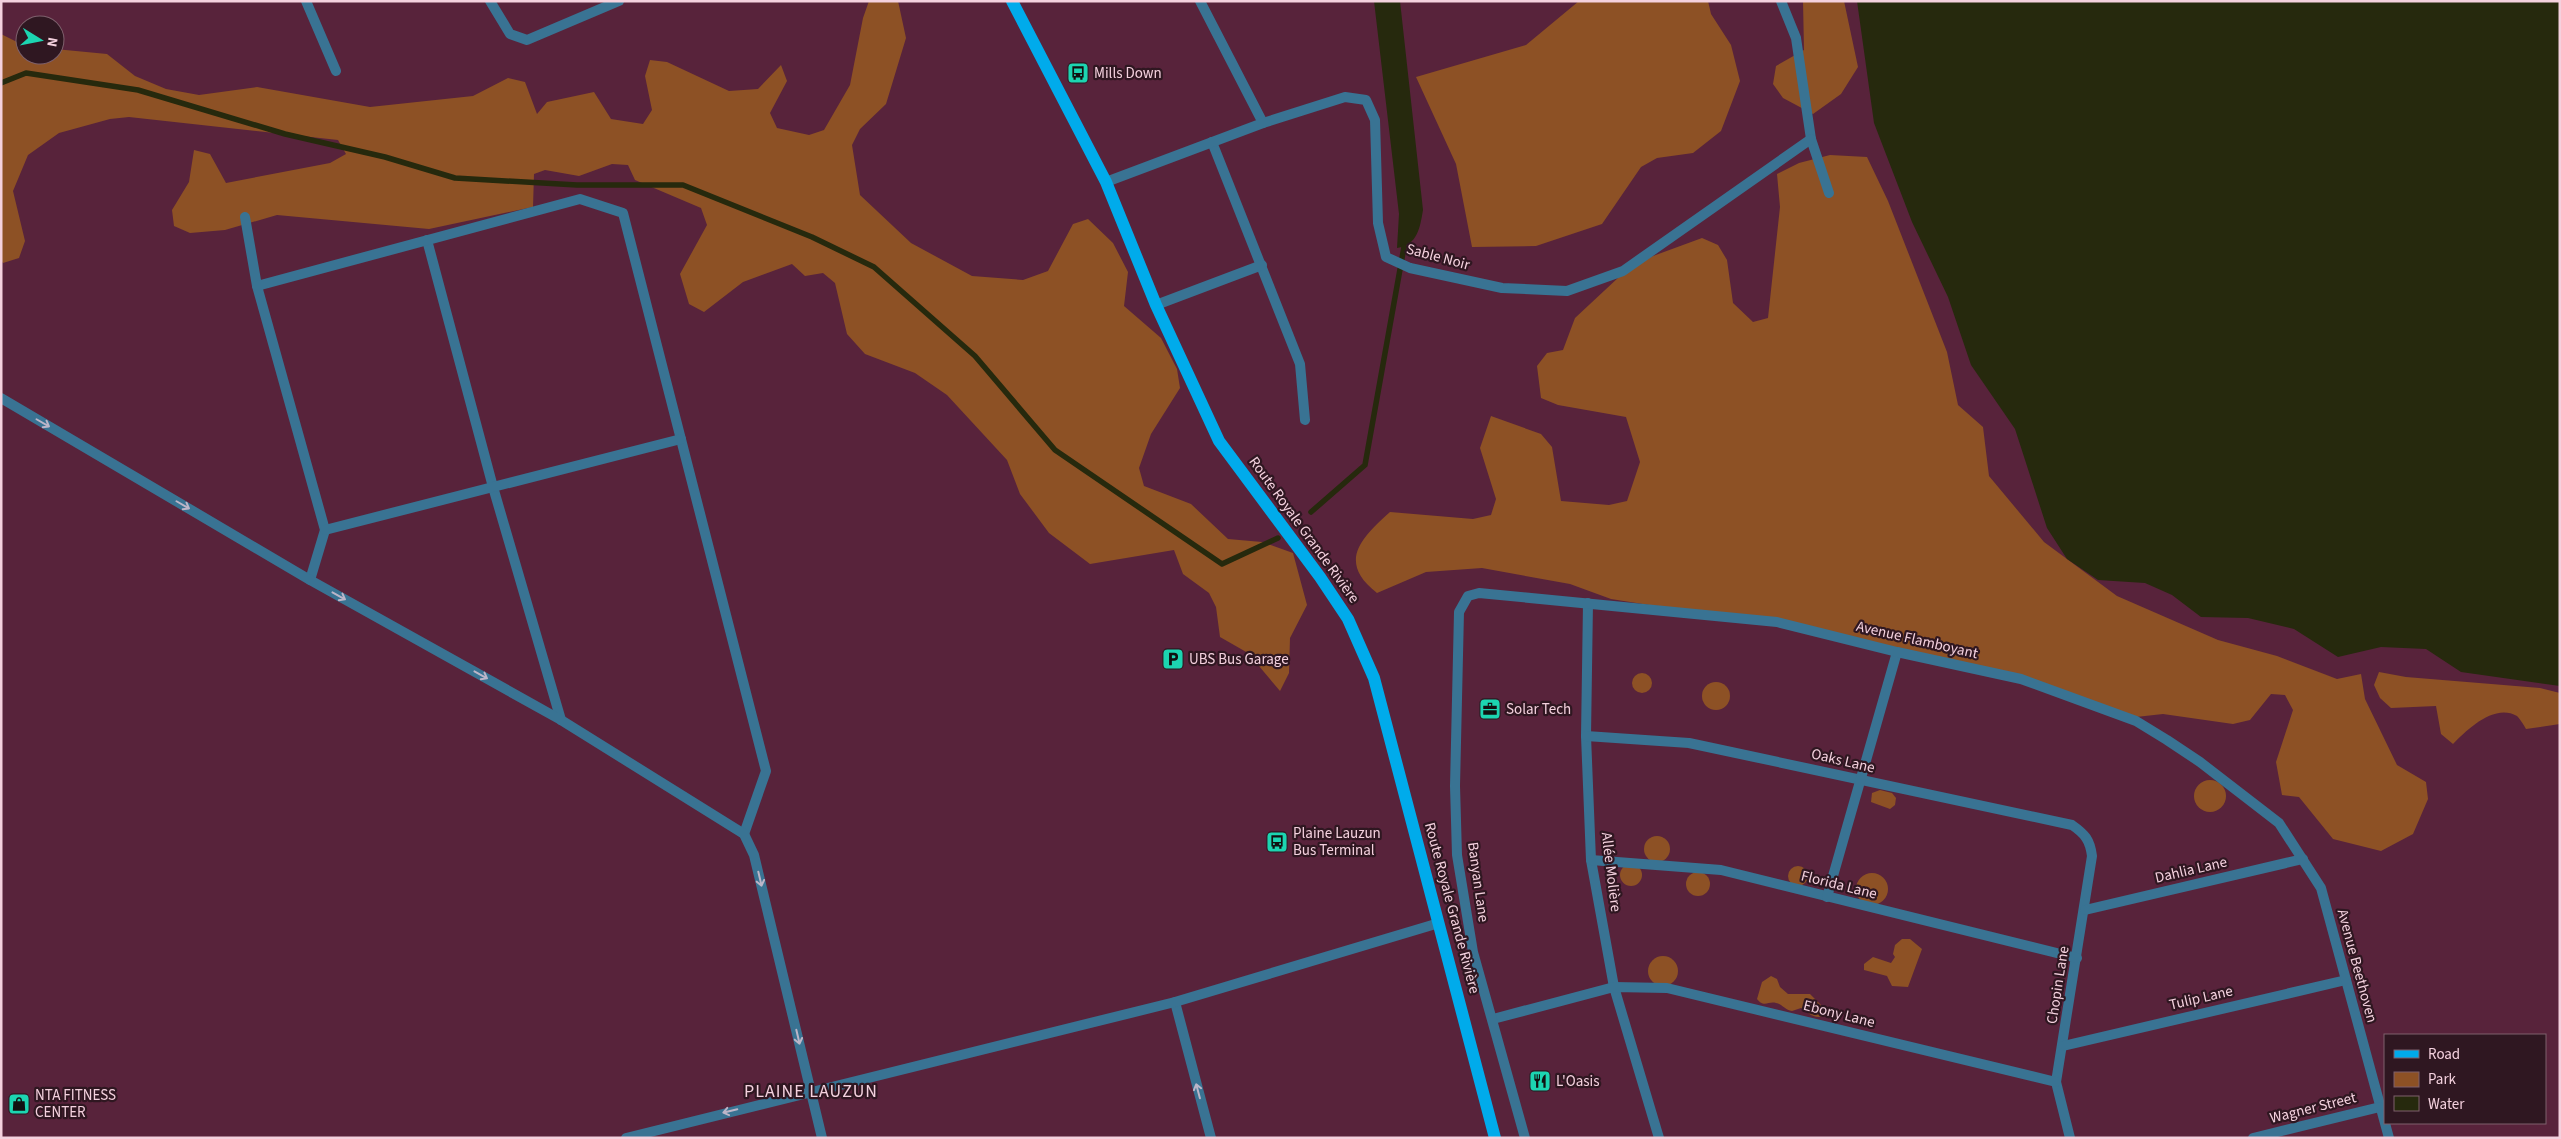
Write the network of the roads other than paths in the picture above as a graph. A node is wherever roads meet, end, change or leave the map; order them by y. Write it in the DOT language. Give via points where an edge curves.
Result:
graph roads {
  1 [pos="306,1"];
  2 [pos="490,1"];
  3 [pos="619,1"];
  4 [pos="1012,1"];
  5 [pos="1200,1"];
  6 [pos="1781,1"];
  7 [pos="336,71"];
  8 [pos="1263,123"];
  9 [pos="1811,139"];
  10 [pos="1212,142"];
  11 [pos="1106,182"];
  12 [pos="1829,193"];
  13 [pos="245,217"];
  14 [pos="427,240"];
  15 [pos="1262,265"];
  16 [pos="257,286"];
  17 [pos="1156,305"];
  18 [pos="1,398"];
  19 [pos="1305,420"];
  20 [pos="681,439"];
  21 [pos="493,487"];
  22 [pos="325,530"];
  23 [pos="310,580"];
  24 [pos="1468,596"];
  25 [pos="1588,603"];
  26 [pos="1897,652"];
  27 [pos="561,720"];
  28 [pos="1586,736"];
  29 [pos="1861,781"];
  30 [pos="744,834"];
  31 [pos="2086,837"];
  32 [pos="2303,859"];
  33 [pos="1591,860"];
  34 [pos="2321,888"];
  35 [pos="1827,897"];
  36 [pos="2085,910"];
  37 [pos="1439,923"];
  38 [pos="2077,958"];
  39 [pos="2346,980"];
  40 [pos="1614,987"];
  41 [pos="1175,1002"];
  42 [pos="1493,1019"];
  43 [pos="2063,1046"];
  44 [pos="2056,1082"];
  45 [pos="811,1091"];
  46 [pos="2380,1107"];
  47 [pos="2384,1121"];
  48 [pos="2385,1124"];
  49 [pos="626,1138"];
  50 [pos="822,1138"];
  51 [pos="1210,1138"];
  52 [pos="1495,1138"];
  53 [pos="1524,1138"];
  54 [pos="1659,1138"];
  55 [pos="2070,1138"];
  56 [pos="2253,1138"];
  57 [pos="2389,1138"];
  1 -- 7 [label="street"];
  2 -- 3 [label="street" via="510,34 527,40"];
  4 -- 11 [label="main road, Route Royale Grande Rivière"];
  5 -- 8 [label="street"];
  6 -- 9 [label="street" via="1796,38"];
  8 -- 9 [label="street, Sable Noir" via="1345,97 1366,100 1375,120 1378,223 1386,257 1410,268 1502,288 1568,291 1623,271"];
  8 -- 10 [label="street, Sable Noir"];
  9 -- 12 [label="street"];
  10 -- 11 [label="street, Sable Noir"];
  10 -- 15 [label="street"];
  11 -- 17 [label="main road, Route Royale Grande Rivière"];
  13 -- 16 [label="street"];
  14 -- 16 [label="street"];
  14 -- 20 [label="street" via="580,199 623,212"];
  14 -- 21 [label="street"];
  15 -- 17 [label="street"];
  15 -- 19 [label="street" via="1300,364"];
  16 -- 22 [label="street"];
  17 -- 37 [label="main road, Route Royale Grande Rivière" via="1219,441 1348,619 1374,678"];
  18 -- 23 [label="street, one-way"];
  20 -- 21 [label="street"];
  20 -- 30 [label="street" via="766,771"];
  21 -- 22 [label="street"];
  21 -- 27 [label="street"];
  22 -- 23 [label="street"];
  23 -- 27 [label="street, one-way"];
  24 -- 25 [label="street, Avenue Flamboyant" via="1479,593"];
  24 -- 42 [label="street, Banyan Lane" via="1459,612 1456,855 1474,952"];
  25 -- 26 [label="street, Avenue Flamboyant" via="1777,622"];
  25 -- 28 [label="street, Allée Molière"];
  26 -- 29 [label="street"];
  26 -- 32 [label="street, Avenue Flamboyant" via="2022,679 2136,721 2200,762 2279,823"];
  27 -- 30 [label="street"];
  28 -- 29 [label="street, Oaks Lane" via="1689,743"];
  28 -- 33 [label="street, Allée Molière"];
  29 -- 31 [label="street, Oaks Lane" via="2072,825"];
  29 -- 35 [label="street"];
  30 -- 45 [label="street, one-way" via="754,855"];
  31 -- 36 [label="street, Chopin Lane" via="2090,841 2092,856"];
  32 -- 34 [label="street, Avenue Flamboyant"];
  32 -- 36 [label="street, Dahlia Lane"];
  33 -- 35 [label="street, Florida Lane" via="1722,870"];
  33 -- 40 [label="street, Allée Molière"];
  34 -- 39 [label="street, Avenue Beethoven"];
  35 -- 38 [label="street, Florida Lane"];
  36 -- 38 [label="street, Chopin Lane"];
  37 -- 41 [label="street"];
  37 -- 52 [label="main road, Route Royale Grande Rivière"];
  38 -- 43 [label="street, Chopin Lane"];
  39 -- 43 [label="street, Tulip Lane"];
  39 -- 46 [label="street, Avenue Beethoven"];
  40 -- 42 [label="street, Ebony Lane"];
  40 -- 44 [label="street, Ebony Lane" via="1667,988"];
  40 -- 54 [label="street, Allée Molière"];
  41 -- 45 [label="street"];
  51 -- 41 [label="street, one-way"];
  42 -- 53 [label="street, Banyan Lane"];
  43 -- 44 [label="street, Chopin Lane"];
  44 -- 55 [label="street, Chopin Lane"];
  45 -- 49 [label="street, one-way"];
  45 -- 50 [label="street"];
  46 -- 47 [label="street, Avenue Beethoven"];
  46 -- 56 [label="street, Wagner Street"];
  48 -- 57 [label="street, Avenue Beethoven"];
}
